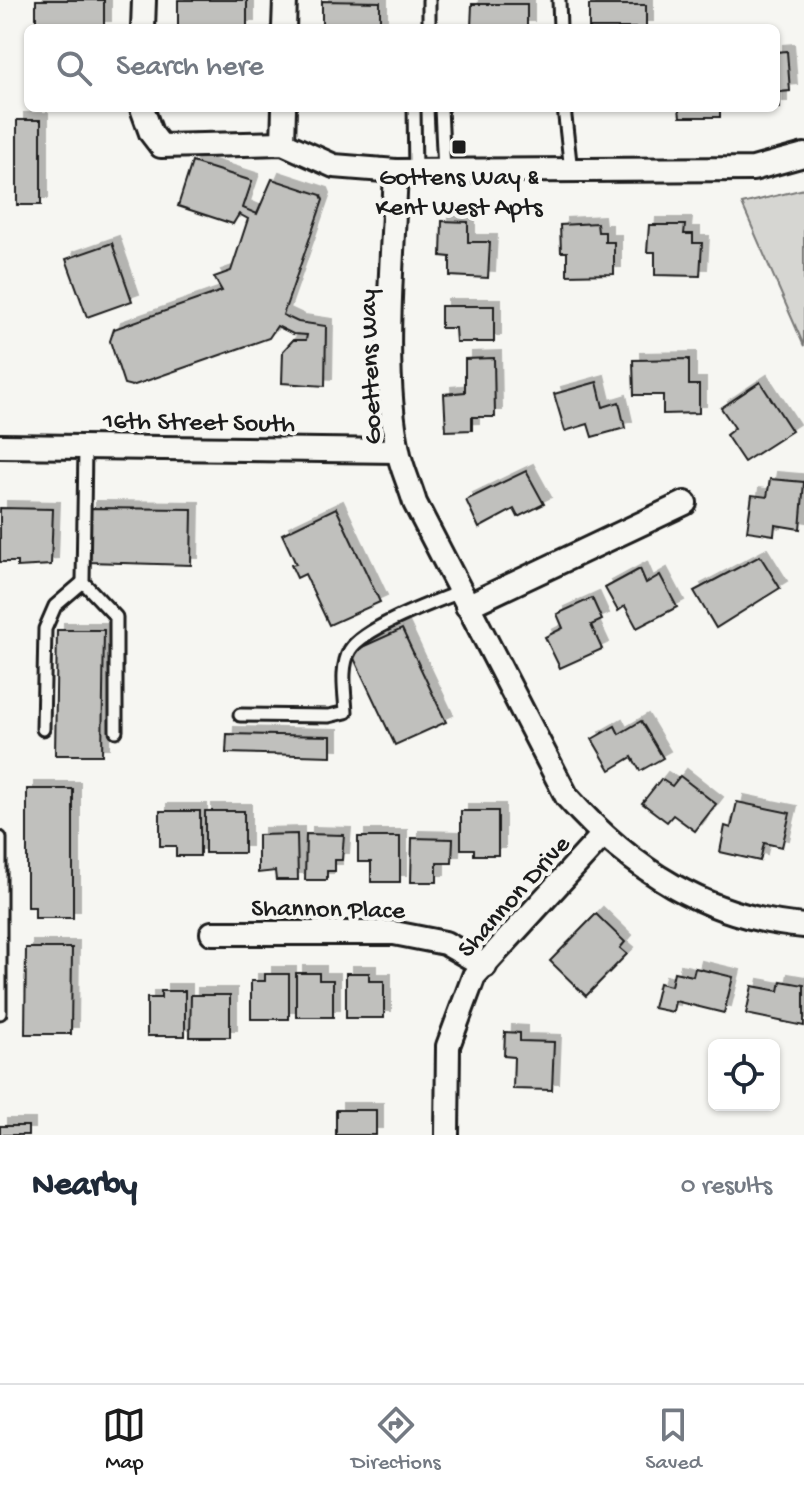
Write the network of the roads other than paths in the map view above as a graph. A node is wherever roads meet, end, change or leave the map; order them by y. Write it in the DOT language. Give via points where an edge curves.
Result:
graph roads {
  1 [pos="144,0"];
  2 [pos="285,0"];
  3 [pos="429,0"];
  4 [pos="559,0"];
  5 [pos="143,24"];
  6 [pos="284,24"];
  7 [pos="429,24"];
  8 [pos="560,24"];
  9 [pos="143,112"];
  10 [pos="284,112"];
  11 [pos="413,112"];
  12 [pos="441,112"];
  13 [pos="564,112"];
  14 [pos="283,143"];
  15 [pos="804,155"];
  16 [pos="405,171"];
  17 [pos="444,171"];
  18 [pos="571,172"];
  19 [pos="0,446"];
  20 [pos="85,447"];
  21 [pos="398,451"];
  22 [pos="685,503"];
  23 [pos="83,582"];
  24 [pos="463,599"];
  25 [pos="240,715"];
  26 [pos="43,729"];
  27 [pos="116,731"];
  28 [pos="602,836"];
  29 [pos="0,838"];
  30 [pos="804,926"];
  31 [pos="212,933"];
  32 [pos="485,966"];
  33 [pos="0,1013"];
  34 [pos="447,1135"];
  1 -- 5 [label="street"];
  2 -- 6 [label="street"];
  3 -- 7 [label="lane"];
  4 -- 8 [label="lane"];
  9 -- 14 [label="street" via="161,146"];
  10 -- 14 [label="street"];
  11 -- 16 [label="lane"];
  12 -- 17 [label="lane"];
  13 -- 18 [label="lane"];
  14 -- 16 [label="street" via="334,166"];
  15 -- 18 [label="street" via="753,169"];
  16 -- 17 [label="street"];
  16 -- 21 [label="street, Goettens Way" via="392,358"];
  17 -- 18 [label="street"];
  19 -- 20 [label="street, 16th Street South"];
  20 -- 21 [label="street, 16th Street South"];
  20 -- 23 [label="lane"];
  21 -- 24 [label="street, Goettens Way" via="415,503"];
  22 -- 24 [label="street"];
  23 -- 26 [label="lane" via="55,606 45,629"];
  23 -- 27 [label="lane" via="116,617"];
  24 -- 25 [label="lane" via="403,613 350,648 344,666 346,712"];
  24 -- 28 [label="street, Goettens Way" via="567,797"];
  28 -- 30 [label="street, Goettens Way" via="655,877 716,909"];
  28 -- 32 [label="street, Shannon Drive"];
  29 -- 33 [label="lane"];
  31 -- 32 [label="street, Shannon Place" via="394,933 445,943"];
  32 -- 34 [label="street, Shannon Drive" via="474,976 448,1046"];
}
